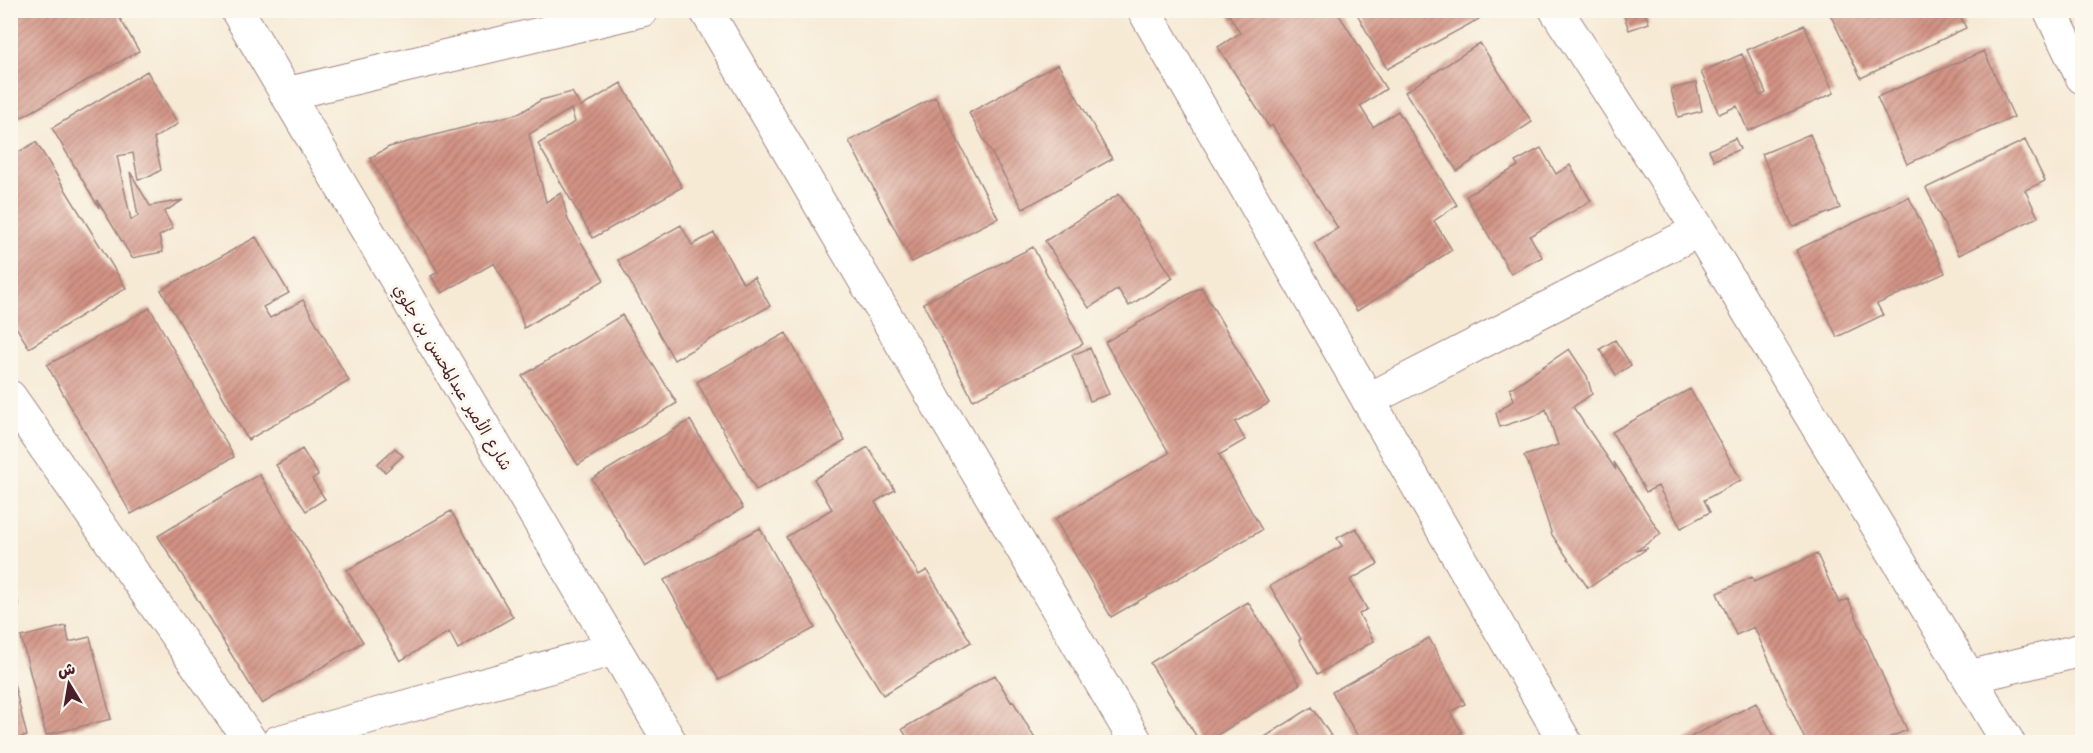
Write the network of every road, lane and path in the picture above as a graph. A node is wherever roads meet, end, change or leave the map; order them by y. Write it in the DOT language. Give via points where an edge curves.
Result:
graph roads {
  1 [pos="237,10"];
  2 [pos="642,10"];
  3 [pos="706,10"];
  4 [pos="1144,10"];
  5 [pos="1556,10"];
  6 [pos="2050,10"];
  7 [pos="2082,76"];
  8 [pos="286,94"];
  9 [pos="1699,230"];
  10 [pos="10,397"];
  11 [pos="1368,400"];
  12 [pos="614,649"];
  13 [pos="2082,650"];
  14 [pos="1969,677"];
  15 [pos="251,742"];
  16 [pos="278,742"];
  17 [pos="670,742"];
  18 [pos="1136,742"];
  19 [pos="1565,742"];
  20 [pos="2008,742"];
  1 -- 8 [label="street, شارع الأمير عبدالمحسن بن جلوي"];
  2 -- 8 [label="street"];
  3 -- 18 [label="street"];
  4 -- 11 [label="street"];
  5 -- 9 [label="street"];
  6 -- 7 [label="street"];
  8 -- 12 [label="street, شارع الأمير عبدالمحسن بن جلوي"];
  9 -- 11 [label="street"];
  9 -- 14 [label="street"];
  10 -- 15 [label="street"];
  11 -- 19 [label="street"];
  12 -- 16 [label="street"];
  12 -- 17 [label="street, شارع الأمير عبدالمحسن بن جلوي"];
  13 -- 14 [label="street"];
  14 -- 20 [label="street"];
}
